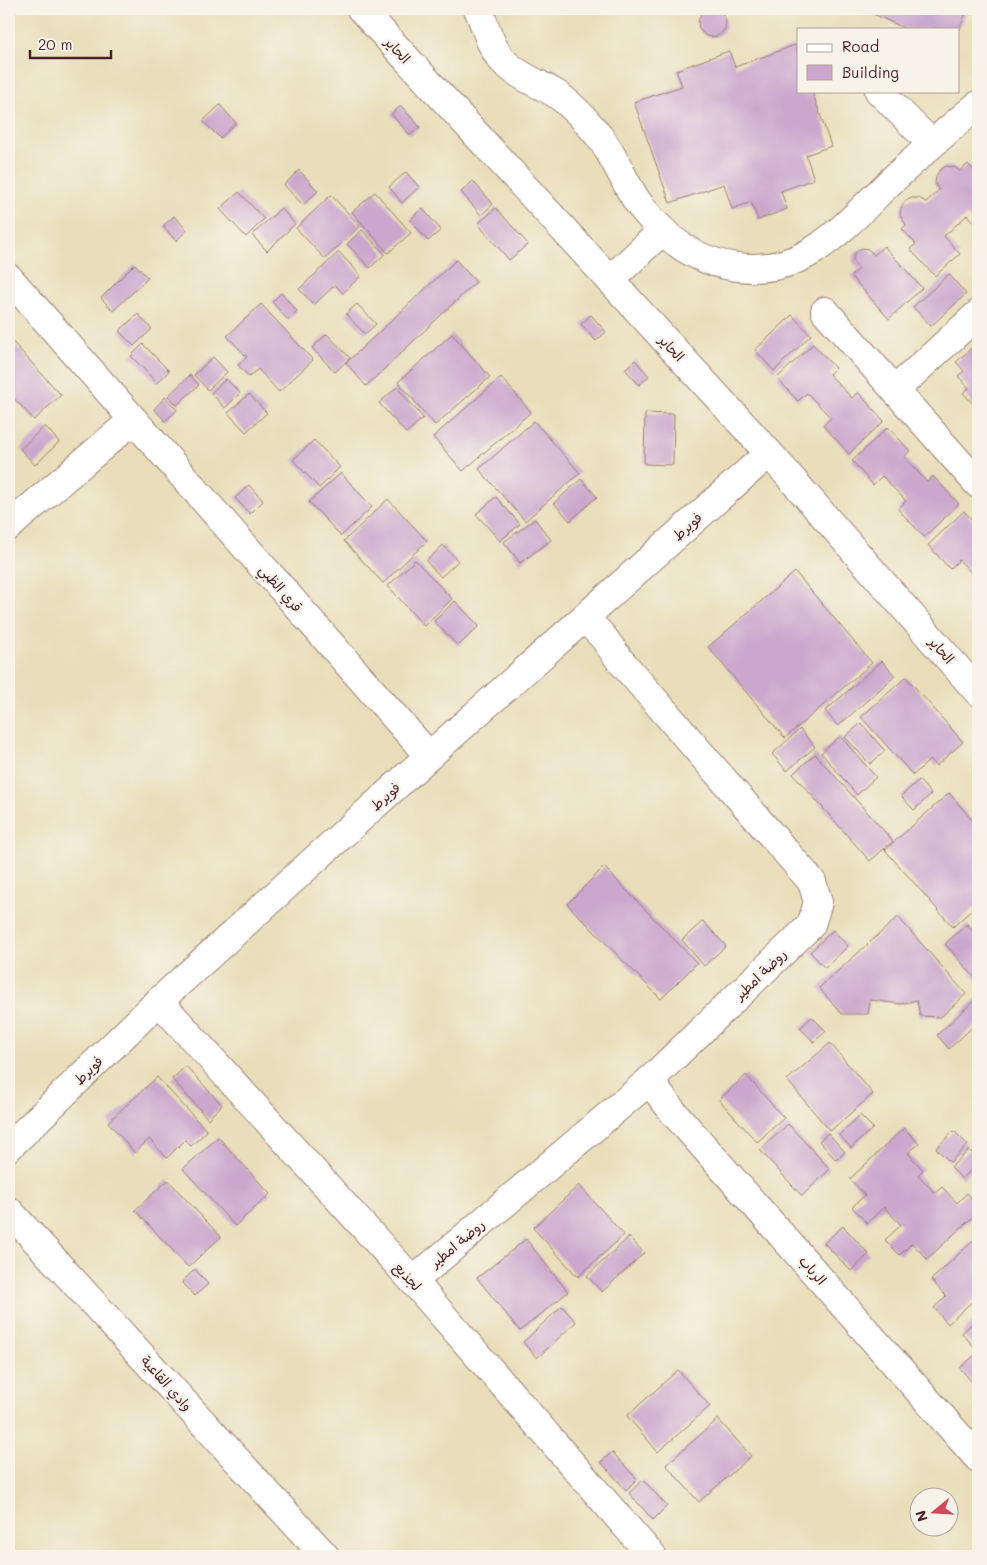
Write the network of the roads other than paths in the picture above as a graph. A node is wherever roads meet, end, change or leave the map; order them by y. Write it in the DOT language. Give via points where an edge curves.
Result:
graph roads {
  1 [pos="361,9"];
  2 [pos="478,9"];
  3 [pos="881,92"];
  4 [pos="978,105"];
  5 [pos="932,144"];
  6 [pos="662,230"];
  7 [pos="9,278"];
  8 [pos="610,280"];
  9 [pos="824,312"];
  10 [pos="978,314"];
  11 [pos="895,390"];
  12 [pos="133,420"];
  13 [pos="769,453"];
  14 [pos="978,484"];
  15 [pos="9,526"];
  16 [pos="584,618"];
  17 [pos="978,692"];
  18 [pos="429,756"];
  19 [pos="159,1001"];
  20 [pos="649,1081"];
  21 [pos="9,1147"];
  22 [pos="9,1211"];
  23 [pos="413,1281"];
  24 [pos="978,1458"];
  25 [pos="325,1556"];
  26 [pos="652,1556"];
  1 -- 8 [label="street, الحاير"];
  2 -- 6 [label="street" via="501,58 512,69 573,108 614,156 637,200"];
  3 -- 5 [label="street"];
  4 -- 5 [label="street"];
  5 -- 6 [label="street" via="832,236 814,250 783,264 748,269 708,261 690,252"];
  6 -- 8 [label="street"];
  7 -- 12 [label="street, قري الظبي"];
  8 -- 13 [label="street, الحاير"];
  9 -- 11 [label="street"];
  10 -- 11 [label="street"];
  11 -- 14 [label="street"];
  12 -- 15 [label="street"];
  12 -- 18 [label="street, قري الظبي"];
  13 -- 16 [label="street, فويرط"];
  13 -- 17 [label="street, الحاير"];
  16 -- 18 [label="street, فويرط"];
  16 -- 20 [label="street, روضة امطير" via="812,882 818,902 810,925"];
  18 -- 19 [label="street, فويرط"];
  19 -- 21 [label="street, فويرط"];
  19 -- 23 [label="street, لجذيع"];
  20 -- 23 [label="street, روضة امطير"];
  20 -- 24 [label="street, الرباب"];
  22 -- 25 [label="street, وادي القاعية"];
  23 -- 26 [label="street, لجذيع"];
}
